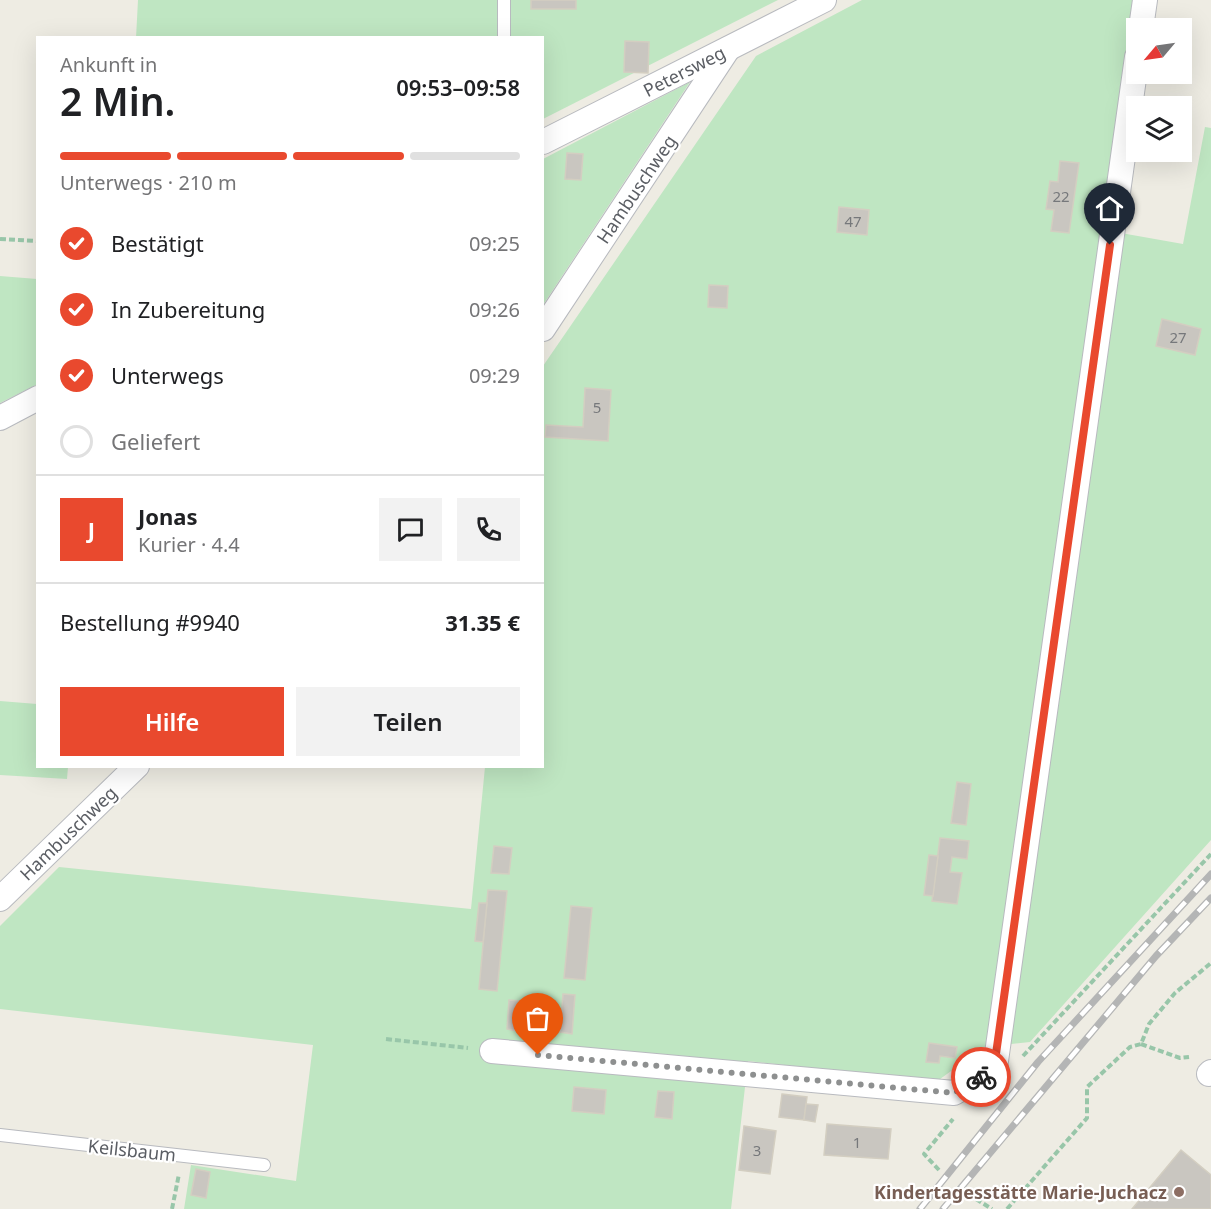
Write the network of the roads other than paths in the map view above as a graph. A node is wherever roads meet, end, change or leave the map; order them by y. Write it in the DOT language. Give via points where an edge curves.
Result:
graph roads {
  1 [pos="504,0"];
  2 [pos="824,0"];
  3 [pos="1145,0"];
  4 [pos="1142,18"];
  5 [pos="504,36"];
  6 [pos="728,49"];
  7 [pos="1133,84"];
  8 [pos="544,141"];
  9 [pos="544,327"];
  10 [pos="36,399"];
  11 [pos="0,418"];
  12 [pos="135,768"];
  13 [pos="0,899"];
  14 [pos="492,1051"];
  15 [pos="0,1135"];
  16 [pos="264,1165"];
  1 -- 5 [label="lane"];
  2 -- 6 [label="street, Petersweg"];
  3 -- 4 [label="street"];
  6 -- 8 [label="street, Petersweg"];
  6 -- 9 [label="street, Hambuschweg"];
  7 -- 14 [label="street" via="994,1068 954,1093"];
  10 -- 11 [label="street"];
  12 -- 13 [label="street, Hambuschweg"];
  15 -- 16 [label="lane, Keilsbaum"];
}
